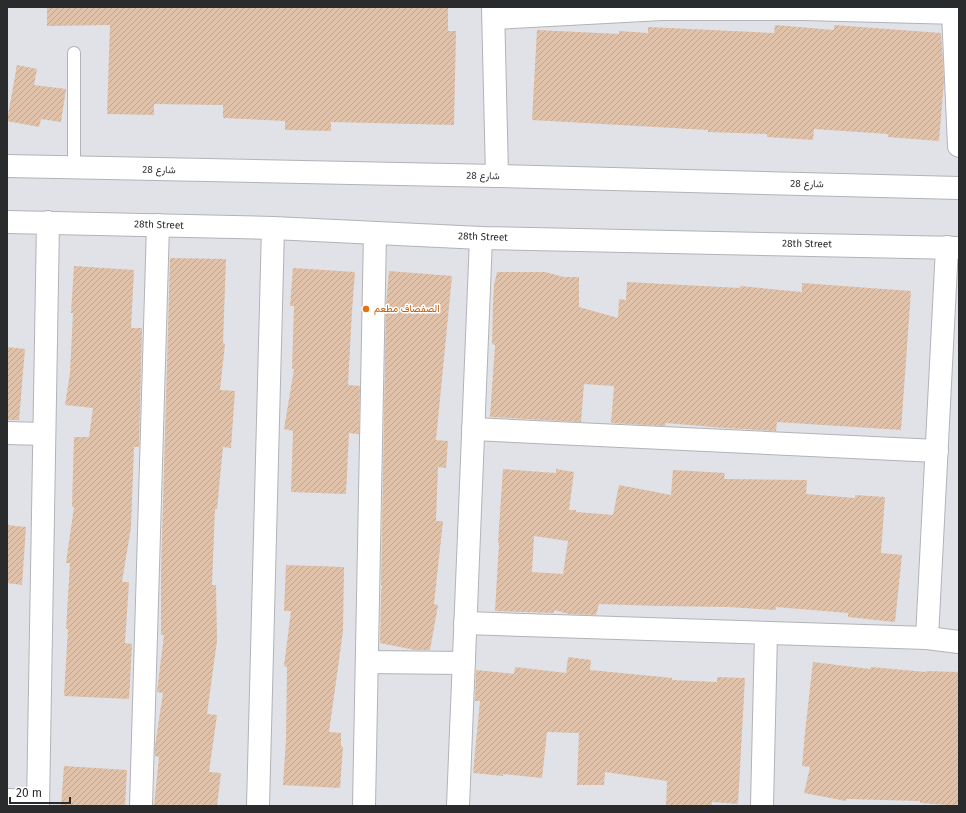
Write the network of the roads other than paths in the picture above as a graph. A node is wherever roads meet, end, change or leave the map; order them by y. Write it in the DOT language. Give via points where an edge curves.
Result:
graph roads {
  1 [pos="662,8"];
  2 [pos="803,8"];
  3 [pos="955,11"];
  4 [pos="494,12"];
  5 [pos="74,53"];
  6 [pos="959,146"];
  7 [pos="7,166"];
  8 [pos="74,168"];
  9 [pos="497,176"];
  10 [pos="959,188"];
  11 [pos="7,222"];
  12 [pos="48,222"];
  13 [pos="158,225"];
  14 [pos="273,228"];
  15 [pos="375,233"];
  16 [pos="481,238"];
  17 [pos="953,247"];
  18 [pos="473,429"];
  19 [pos="7,433"];
  20 [pos="44,434"];
  21 [pos="937,451"];
  22 [pos="465,622"];
  23 [pos="766,633"];
  24 [pos="928,638"];
  25 [pos="959,642"];
  26 [pos="367,662"];
  27 [pos="464,663"];
  28 [pos="7,800"];
  29 [pos="38,804"];
  30 [pos="141,806"];
  31 [pos="258,806"];
  32 [pos="364,806"];
  33 [pos="458,806"];
  34 [pos="762,806"];
  1 -- 2 [label="street"];
  1 -- 4 [label="street"];
  2 -- 3 [label="street"];
  3 -- 6 [label="street"];
  4 -- 9 [label="street"];
  5 -- 8 [label="lane"];
  7 -- 8 [label="street, شارع 28"];
  8 -- 9 [label="street, شارع 28"];
  9 -- 10 [label="street, شارع 28"];
  11 -- 12 [label="street, 28th Street"];
  12 -- 13 [label="street, 28th Street"];
  12 -- 20 [label="street"];
  13 -- 14 [label="street, 28th Street"];
  13 -- 30 [label="street"];
  14 -- 15 [label="street, 28th Street"];
  14 -- 31 [label="street"];
  15 -- 16 [label="street, 28th Street"];
  15 -- 26 [label="street"];
  16 -- 17 [label="street, 28th Street"];
  16 -- 18 [label="street"];
  17 -- 21 [label="street"];
  18 -- 21 [label="street"];
  18 -- 22 [label="street"];
  19 -- 20 [label="street"];
  20 -- 29 [label="street"];
  21 -- 24 [label="street"];
  22 -- 23 [label="street"];
  22 -- 27 [label="street"];
  23 -- 24 [label="street"];
  23 -- 34 [label="street"];
  24 -- 25 [label="street"];
  26 -- 27 [label="street"];
  26 -- 32 [label="street"];
  27 -- 33 [label="street"];
  28 -- 29 [label="street"];
}
